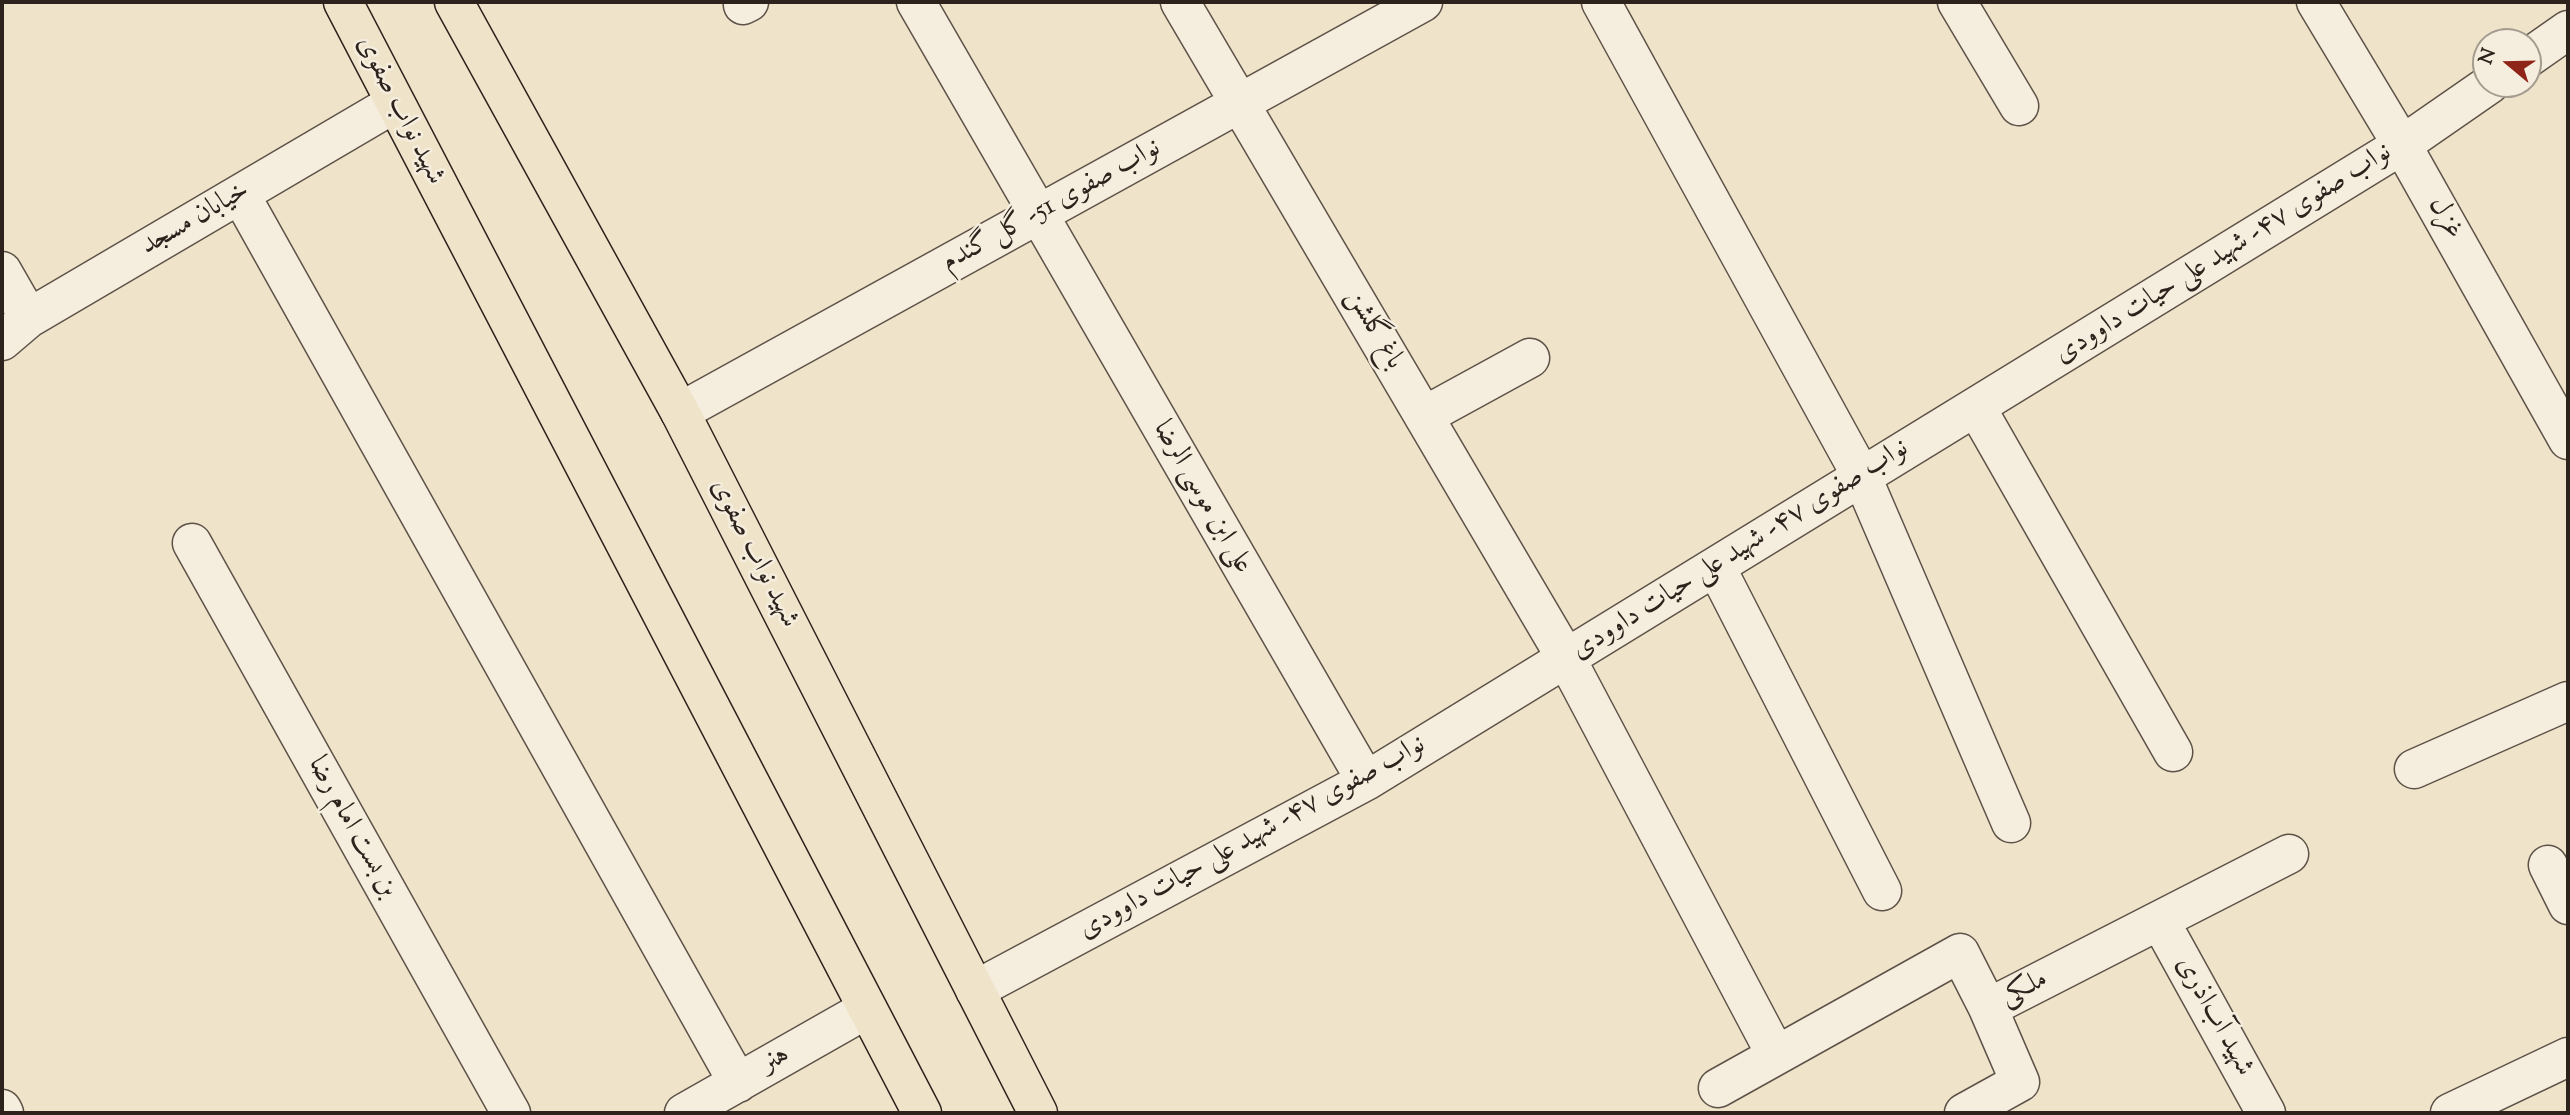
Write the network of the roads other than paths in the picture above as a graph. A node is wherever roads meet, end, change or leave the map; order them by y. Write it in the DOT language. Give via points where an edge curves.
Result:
graph roads {
  1 [pos="343,2"];
  2 [pos="454,2"];
  3 [pos="916,2"];
  4 [pos="1180,2"];
  5 [pos="1423,2"];
  6 [pos="1601,2"];
  7 [pos="1957,2"];
  8 [pos="2316,2"];
  9 [pos="2568,30"];
  10 [pos="2542,48"];
  11 [pos="2472,96"];
  12 [pos="395,103"];
  13 [pos="1239,104"];
  14 [pos="2019,106"];
  15 [pos="2402,145"];
  16 [pos="240,194"];
  17 [pos="1037,215"];
  18 [pos="2,271"];
  19 [pos="15,330"];
  20 [pos="1530,358"];
  21 [pos="1976,407"];
  22 [pos="680,412"];
  23 [pos="1424,416"];
  24 [pos="2568,439"];
  25 [pos="1862,477"];
  26 [pos="192,543"];
  27 [pos="1716,567"];
  28 [pos="1566,658"];
  29 [pos="2568,701"];
  30 [pos="2173,752"];
  31 [pos="2414,769"];
  32 [pos="1366,781"];
  33 [pos="2011,823"];
  34 [pos="2288,854"];
  35 [pos="2548,865"];
  36 [pos="1882,891"];
  37 [pos="2568,905"];
  38 [pos="2160,922"];
  39 [pos="975,990"];
  40 [pos="1988,1008"];
  41 [pos="867,1009"];
  42 [pos="1776,1055"];
  43 [pos="2568,1057"];
  44 [pos="738,1083"];
  45 [pos="1718,1088"];
  46 [pos="511,1113"];
  47 [pos="684,1113"];
  48 [pos="922,1113"];
  49 [pos="1038,1113"];
  50 [pos="1964,1113"];
  51 [pos="2266,1113"];
  52 [pos="2450,1113"];
  1 -- 12 [label="main road, شهید نواب صفوی"];
  2 -- 22 [label="main road, شهید نواب صفوی"];
  3 -- 17 [label="street, علی ابن موسی الرضا"];
  4 -- 13 [label="street, باغ گلشن"];
  5 -- 13 [label="street, نواب صفوی 51- گل گندم"];
  6 -- 25 [label="street"];
  7 -- 14 [label="street"];
  8 -- 15 [label="street, غزل"];
  9 -- 10 [label="street"];
  11 -- 15 [label="street, نواب صفوی ۴۷- شهید علی حیات داوودی"];
  12 -- 16 [label="street, خیابان مسجد"];
  12 -- 41 [label="main road, شهید نواب صفوی"];
  13 -- 17 [label="street, نواب صفوی 51- گل گندم"];
  13 -- 23 [label="street, باغ گلشن"];
  15 -- 21 [label="street, نواب صفوی ۴۷- شهید علی حیات داوودی"];
  15 -- 24 [label="street, غزل"];
  16 -- 19 [label="street, خیابان مسجد"];
  16 -- 44 [label="street"];
  17 -- 22 [label="street, نواب صفوی 51- گل گندم"];
  17 -- 32 [label="street, علی ابن موسی الرضا"];
  18 -- 19 [label="street"];
  20 -- 23 [label="street"];
  21 -- 25 [label="street, نواب صفوی ۴۷- شهید علی حیات داوودی"];
  21 -- 30 [label="street"];
  22 -- 39 [label="main road, شهید نواب صفوی"];
  23 -- 28 [label="street, باغ گلشن"];
  25 -- 27 [label="street, نواب صفوی ۴۷- شهید علی حیات داوودی"];
  25 -- 33 [label="street"];
  26 -- 46 [label="street, بن بست امام رضا"];
  27 -- 28 [label="street, نواب صفوی ۴۷- شهید علی حیات داوودی"];
  27 -- 36 [label="street"];
  28 -- 32 [label="street, نواب صفوی ۴۷- شهید علی حیات داوودی"];
  28 -- 42 [label="street, باغ گلشن"];
  29 -- 31 [label="street"];
  32 -- 39 [label="street, نواب صفوی ۴۷- شهید علی حیات داوودی"];
  34 -- 38 [label="street, ملکی"];
  35 -- 37 [label="street"];
  38 -- 40 [label="street, ملکی"];
  38 -- 51 [label="street, شهید‌ آب‌اذری"];
  39 -- 49 [label="main road, شهید نواب صفوی"];
  40 -- 42 [label="street, ملکی" via="1959,953"];
  40 -- 50 [label="street" via="2020,1082"];
  41 -- 44 [label="street, هنر"];
  41 -- 48 [label="main road, شهید نواب صفوی"];
  42 -- 45 [label="street, ملکی"];
  43 -- 52 [label="street"];
  44 -- 47 [label="street, هنر"];
}
